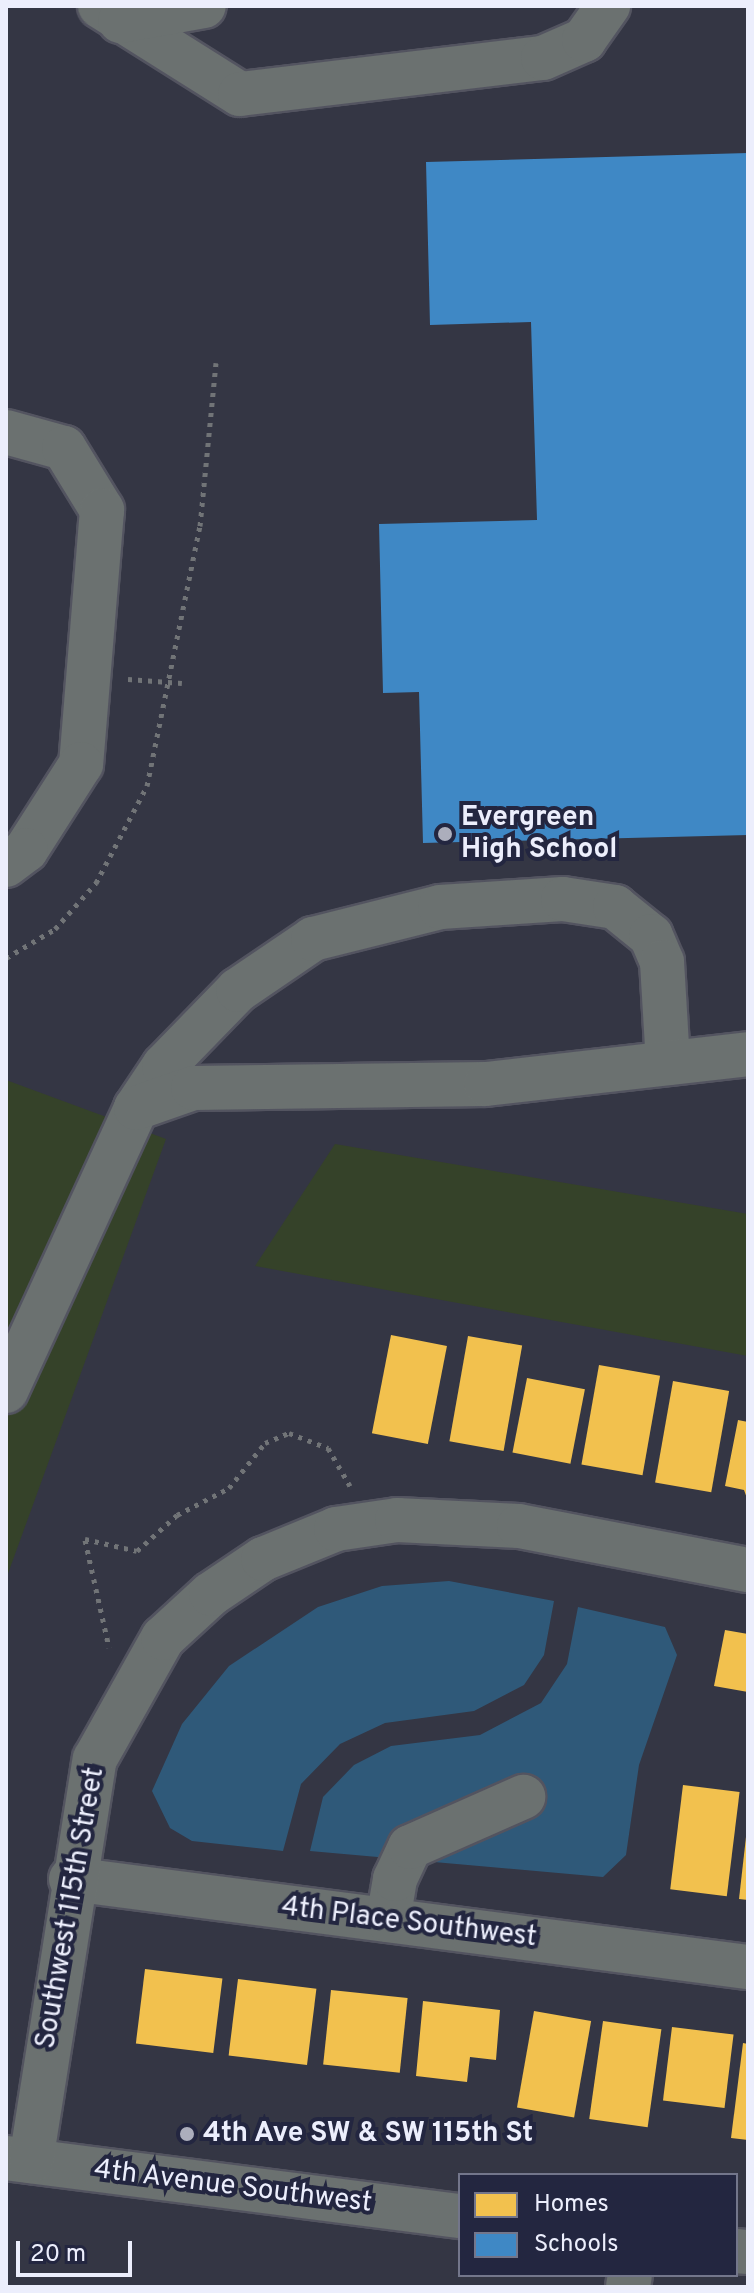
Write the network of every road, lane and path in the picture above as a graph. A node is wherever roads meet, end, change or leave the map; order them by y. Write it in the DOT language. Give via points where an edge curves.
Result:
graph roads {
  1 [pos="204,6"];
  2 [pos="608,6"];
  3 [pos="110,14"];
  4 [pos="216,363"];
  5 [pos="6,432"];
  6 [pos="91,677"];
  7 [pos="174,682"];
  8 [pos="182,683"];
  9 [pos="6,865"];
  10 [pos="6,958"];
  11 [pos="748,1054"];
  12 [pos="668,1063"];
  13 [pos="136,1108"];
  14 [pos="6,1391"];
  15 [pos="346,1527"];
  16 [pos="748,1570"];
  17 [pos="122,1699"];
  18 [pos="523,1797"];
  19 [pos="71,1879"];
  20 [pos="388,1920"];
  21 [pos="748,1967"];
  22 [pos="18,2160"];
  23 [pos="458,2216"];
  1 -- 3 [label="street"];
  2 -- 3 [label="street" via="584,40 543,58 240,94"];
  4 -- 7 [label="path"];
  5 -- 6 [label="street" via="64,448 102,510"];
  6 -- 7 [label="path"];
  6 -- 9 [label="street" via="81,764 26,850"];
  7 -- 8 [label="path"];
  7 -- 10 [label="path" via="126,838 55,929"];
  11 -- 12 [label="street"];
  12 -- 13 [label="street" via="486,1084 193,1088"];
  12 -- 13 [label="street" via="662,962 651,936 615,907 563,899 440,907 313,939 238,990 164,1066"];
  13 -- 14 [label="street"];
  15 -- 16 [label="street, Southwest 115th Street" via="451,1520 519,1526"];
  15 -- 17 [label="street, Southwest 115th Street" via="263,1559 211,1594 163,1638"];
  15 -- 17 [label="path" via="349,1481 328,1448 289,1433 265,1443 229,1488 177,1515 137,1551 85,1539"];
  17 -- 19 [label="street, Southwest 115th Street" via="95,1759"];
  18 -- 20 [label="street" via="410,1847 395,1879"];
  19 -- 20 [label="street, 4th Place Southwest"];
  19 -- 22 [label="street, Southwest 115th Street"];
  20 -- 21 [label="street, 4th Place Southwest"];
  22 -- 23 [label="street, 4th Avenue Southwest"];
}
